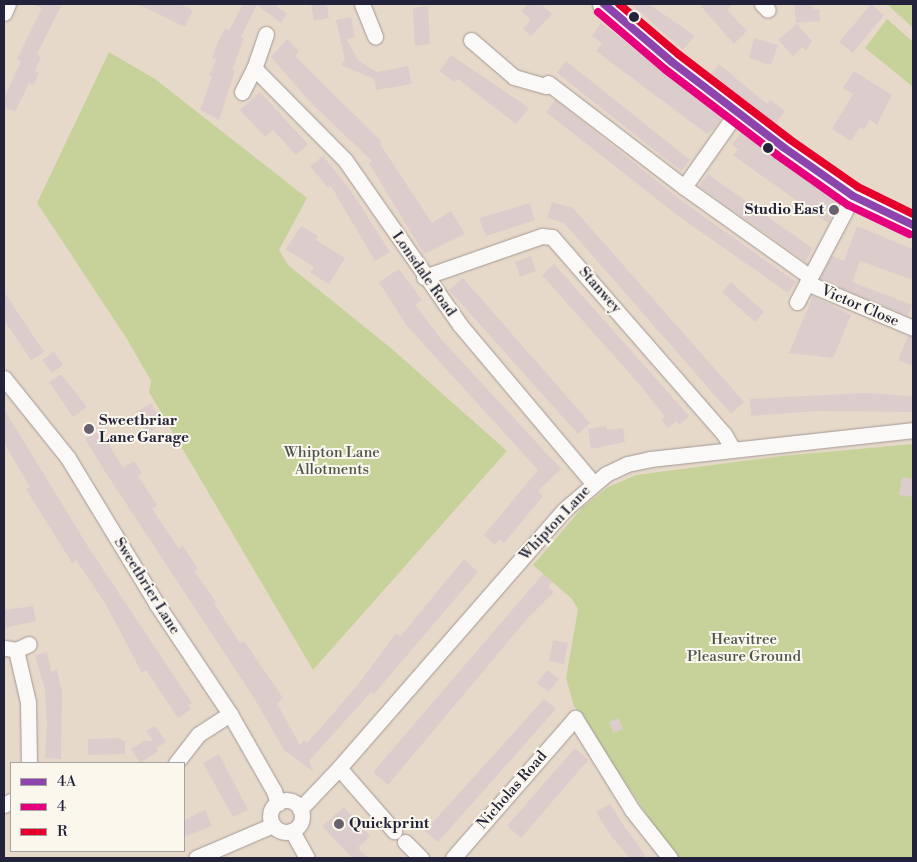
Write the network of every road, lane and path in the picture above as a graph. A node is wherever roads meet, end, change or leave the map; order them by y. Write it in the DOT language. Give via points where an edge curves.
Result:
graph roads {
  1 [pos="8,4"];
  2 [pos="362,4"];
  3 [pos="604,4"];
  4 [pos="4,13"];
  5 [pos="266,34"];
  6 [pos="375,37"];
  7 [pos="471,40"];
  8 [pos="254,68"];
  9 [pos="242,92"];
  10 [pos="737,112"];
  11 [pos="684,187"];
  12 [pos="853,196"];
  13 [pos="913,225"];
  14 [pos="424,277"];
  15 [pos="808,280"];
  16 [pos="797,302"];
  17 [pos="913,328"];
  18 [pos="4,378"];
  19 [pos="913,430"];
  20 [pos="732,448"];
  21 [pos="593,483"];
  22 [pos="17,647"];
  23 [pos="230,714"];
  24 [pos="29,762"];
  25 [pos="177,762"];
  26 [pos="340,768"];
  27 [pos="278,802"];
  28 [pos="300,809"];
  29 [pos="273,825"];
  30 [pos="292,831"];
  31 [pos="196,858"];
  32 [pos="307,858"];
  33 [pos="421,858"];
  34 [pos="453,858"];
  35 [pos="670,858"];
  1 -- 4 [label="street"];
  2 -- 6 [label="street"];
  3 -- 10 [label="main road"];
  5 -- 8 [label="street"];
  7 -- 11 [label="street, Victor Close" via="514,77 547,84"];
  8 -- 9 [label="street"];
  8 -- 14 [label="street, Lonsdale Road" via="345,160"];
  10 -- 11 [label="street"];
  10 -- 12 [label="main road"];
  11 -- 15 [label="street, Victor Close"];
  12 -- 13 [label="main road"];
  12 -- 15 [label="street"];
  14 -- 20 [label="street, Stanwey" via="542,236 552,238 724,434"];
  14 -- 21 [label="street, Lonsdale Road" via="460,325"];
  15 -- 16 [label="street"];
  15 -- 17 [label="street, Victor Close"];
  18 -- 23 [label="street, Sweetbrier Lane" via="68,458 156,603"];
  19 -- 20 [label="street, Whipton Lane"];
  20 -- 21 [label="street, Whipton Lane" via="627,464"];
  21 -- 26 [label="street, Whipton Lane" via="564,510"];
  22 -- 24 [label="street" via="28,702"];
  23 -- 25 [label="street" via="200,734"];
  23 -- 27 [label="street, Sweetbrier Lane"];
  26 -- 28 [label="street, Whipton Lane"];
  26 -- 33 [label="street"];
  27 -- 28 [label="street" via="288,800"];
  27 -- 29 [label="street" via="271,810"];
  28 -- 30 [label="street" via="302,819"];
  29 -- 30 [label="street" via="281,832"];
  29 -- 31 [label="street"];
  30 -- 32 [label="street"];
  34 -- 35 [label="street, Nicholas Road" via="576,718 632,810"];
}
